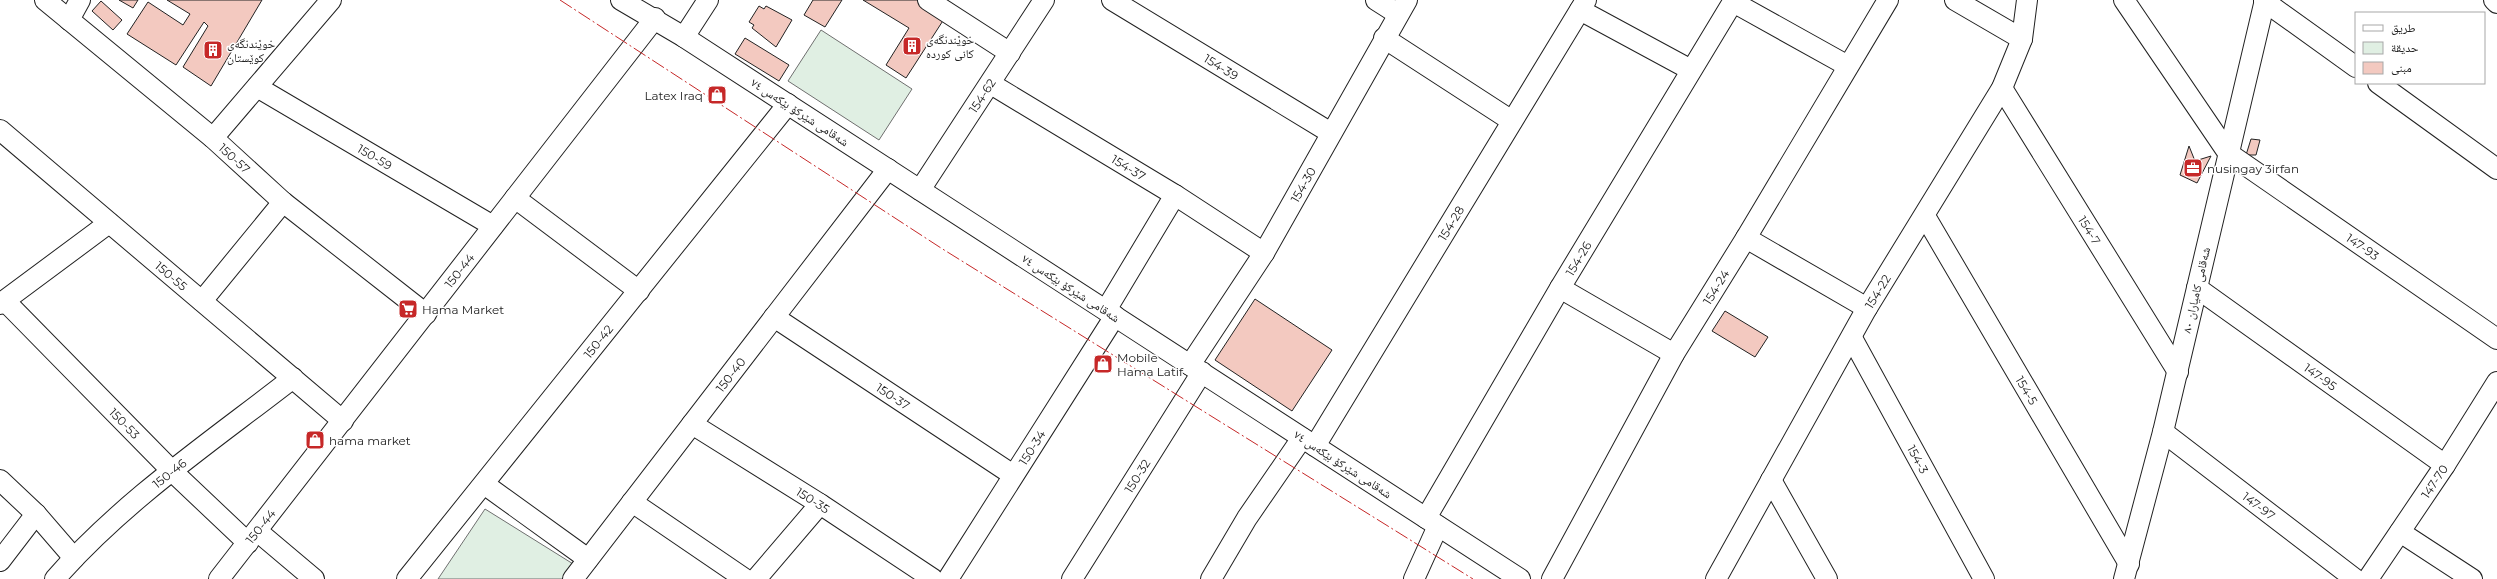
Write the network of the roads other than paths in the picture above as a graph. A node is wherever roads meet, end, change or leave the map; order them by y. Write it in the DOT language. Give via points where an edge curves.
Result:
graph roads {
  1 [pos="45,0"];
  2 [pos="80,0"];
  3 [pos="331,0"];
  4 [pos="621,0"];
  5 [pos="708,0"];
  6 [pos="928,0"];
  7 [pos="1044,0"];
  8 [pos="1112,0"];
  9 [pos="1376,0"];
  10 [pos="1888,0"];
  11 [pos="1955,0"];
  12 [pos="2027,0"];
  13 [pos="2124,0"];
  14 [pos="2265,0"];
  15 [pos="2494,0"];
  16 [pos="1733,1"];
  17 [pos="2497,2"];
  18 [pos="1583,5"];
  19 [pos="1402,7"];
  20 [pos="655,18"];
  21 [pos="69,20"];
  22 [pos="684,37"];
  23 [pos="1384,38"];
  24 [pos="2022,39"];
  25 [pos="1010,53"];
  26 [pos="1848,66"];
  27 [pos="2355,66"];
  28 [pos="1691,70"];
  29 [pos="991,84"];
  30 [pos="2379,84"];
  31 [pos="257,87"];
  32 [pos="2002,88"];
  33 [pos="788,104"];
  34 [pos="1512,121"];
  35 [pos="1331,134"];
  36 [pos="2,135"];
  37 [pos="213,138"];
  38 [pos="2228,153"];
  39 [pos="888,169"];
  40 [pos="2497,169"];
  41 [pos="920,190"];
  42 [pos="1175,195"];
  43 [pos="515,198"];
  44 [pos="283,202"];
  45 [pos="1925,216"];
  46 [pos="109,223"];
  47 [pos="493,226"];
  48 [pos="1746,238"];
  49 [pos="1264,253"];
  50 [pos="1560,288"];
  51 [pos="2197,288"];
  52 [pos="639,291"];
  53 [pos="202,301"];
  54 [pos="3,303"];
  55 [pos="1867,308"];
  56 [pos="1111,313"];
  57 [pos="426,314"];
  58 [pos="774,318"];
  59 [pos="1852,338"];
  60 [pos="2497,339"];
  61 [pos="1674,354"];
  62 [pos="1196,368"];
  63 [pos="2178,372"];
  64 [pos="293,378"];
  65 [pos="2497,382"];
  66 [pos="343,421"];
  67 [pos="692,424"];
  68 [pos="2163,432"];
  69 [pos="1309,442"];
  70 [pos="2445,465"];
  71 [pos="173,472"];
  72 [pos="1013,475"];
  73 [pos="0,480"];
  74 [pos="1771,480"];
  75 [pos="484,484"];
  76 [pos="632,502"];
  77 [pos="820,504"];
  78 [pos="36,514"];
  79 [pos="1432,522"];
  80 [pos="2400,532"];
  81 [pos="253,537"];
  82 [pos="74,558"];
  83 [pos="588,559"];
  84 [pos="0,560"];
  85 [pos="2126,571"];
  86 [pos="55,579"];
  87 [pos="219,579"];
  88 [pos="314,579"];
  89 [pos="407,579"];
  90 [pos="573,579"];
  91 [pos="745,579"];
  92 [pos="756,579"];
  93 [pos="933,579"];
  94 [pos="948,579"];
  95 [pos="1072,579"];
  96 [pos="1211,579"];
  97 [pos="1414,579"];
  98 [pos="1520,579"];
  99 [pos="1552,579"];
  100 [pos="1716,579"];
  101 [pos="1827,579"];
  102 [pos="1984,579"];
  103 [pos="2355,579"];
  104 [pos="2368,579"];
  105 [pos="2472,579"];
  1 -- 21 [label="street, 150-57"];
  2 -- 21 [label="street"];
  3 -- 31 [label="street"];
  4 -- 20 [label="street, شەقامی شێرکۆ بێکەس ٧٤"];
  5 -- 22 [label="street"];
  6 -- 25 [label="street"];
  7 -- 25 [label="street, 154-62"];
  8 -- 35 [label="street, 154-39"];
  9 -- 19 [label="street"];
  10 -- 26 [label="street, 154-24"];
  11 -- 24 [label="street"];
  12 -- 24 [label="street, 154-22"];
  13 -- 38 [label="street"];
  14 -- 27 [label="street"];
  14 -- 38 [label="street, شەقامی کامیاران ٨٠"];
  15 -- 17 [label="street"];
  16 -- 26 [label="street"];
  16 -- 28 [label="street, 154-26"];
  18 -- 28 [label="street"];
  18 -- 34 [label="street, 154-28"];
  19 -- 23 [label="street, 154-30"];
  20 -- 22 [label="street, شەقامی شێرکۆ بێکەس ٧٤"];
  20 -- 43 [label="street, 150-44"];
  21 -- 37 [label="street, 150-57"];
  22 -- 33 [label="street, شەقامی شێرکۆ بێکەس ٧٤"];
  23 -- 34 [label="street"];
  23 -- 35 [label="street, 154-30"];
  24 -- 32 [label="street, 154-22"];
  25 -- 29 [label="street, 154-62"];
  26 -- 48 [label="street, 154-24"];
  28 -- 50 [label="street, 154-26"];
  29 -- 41 [label="street, 154-62"];
  29 -- 42 [label="street, 154-37"];
  30 -- 40 [label="street"];
  31 -- 37 [label="street"];
  31 -- 47 [label="street, 150-59"];
  32 -- 45 [label="street, 154-22"];
  32 -- 63 [label="street, 154-7"];
  33 -- 39 [label="street, شەقامی شێرکۆ بێکەس ٧٤"];
  33 -- 52 [label="street, 150-42"];
  34 -- 69 [label="street, 154-28"];
  35 -- 49 [label="street, 154-30"];
  36 -- 46 [label="street, 150-55"];
  37 -- 44 [label="street, 150-57"];
  38 -- 51 [label="street, شەقامی کامیاران ٨٠"];
  38 -- 60 [label="street, 147-93"];
  39 -- 41 [label="street, شەقامی شێرکۆ بێکەس ٧٤"];
  39 -- 58 [label="street, 150-40"];
  41 -- 56 [label="street, شەقامی شێرکۆ بێکەس ٧٤"];
  42 -- 49 [label="street, 154-37"];
  42 -- 56 [label="street, 150-34"];
  43 -- 47 [label="street, 150-44"];
  43 -- 52 [label="street"];
  44 -- 53 [label="street"];
  44 -- 57 [label="street, 150-57"];
  45 -- 55 [label="street, 154-22"];
  45 -- 85 [label="street, 154-5"];
  46 -- 53 [label="street, 150-55"];
  46 -- 54 [label="street"];
  47 -- 57 [label="street, 150-44"];
  48 -- 55 [label="street"];
  48 -- 61 [label="street, 154-24"];
  49 -- 62 [label="street, 154-30"];
  50 -- 61 [label="street"];
  50 -- 79 [label="street, 154-26"];
  51 -- 63 [label="street, شەقامی کامیاران ٨٠"];
  51 -- 70 [label="street, 147-95"];
  52 -- 75 [label="street, 150-42"];
  53 -- 64 [label="street, 150-55"];
  54 -- 71 [label="street, 150-53"];
  55 -- 59 [label="street, 154-22"];
  56 -- 62 [label="street, شەقامی شێرکۆ بێکەس ٧٤"];
  56 -- 72 [label="street, 150-34"];
  57 -- 66 [label="street, 150-44"];
  58 -- 67 [label="street, 150-40"];
  58 -- 72 [label="street, 150-37"];
  59 -- 74 [label="street, 154-22"];
  59 -- 102 [label="street, 154-3"];
  61 -- 99 [label="street, 154-24"];
  62 -- 69 [label="street, شەقامی شێرکۆ بێکەس ٧٤"];
  62 -- 95 [label="street, 150-32"];
  63 -- 68 [label="street, شەقامی کامیاران ٨٠"];
  64 -- 66 [label="street, 150-55"];
  64 -- 71 [label="street, 150-46"];
  65 -- 70 [label="street, 147-70"];
  66 -- 81 [label="street, 150-44"];
  67 -- 76 [label="street, 150-40"];
  67 -- 77 [label="street, 150-35"];
  68 -- 85 [label="street, شەقامی کامیاران ٨٠"];
  68 -- 103 [label="street, 147-97"];
  69 -- 79 [label="street, شەقامی شێرکۆ بێکەس ٧٤"];
  69 -- 96 [label="street, 154-28" via="1247,518"];
  70 -- 80 [label="street, 147-70"];
  71 -- 81 [label="street, 150-53"];
  71 -- 82 [label="street, 150-46"];
  72 -- 94 [label="street, 150-34"];
  73 -- 78 [label="street"];
  74 -- 100 [label="street, 154-22"];
  74 -- 101 [label="street"];
  75 -- 83 [label="street"];
  75 -- 89 [label="street, 150-42"];
  76 -- 83 [label="street, 150-40"];
  76 -- 91 [label="street"];
  77 -- 92 [label="street"];
  77 -- 93 [label="street, 150-35"];
  78 -- 82 [label="street"];
  78 -- 84 [label="street"];
  79 -- 97 [label="street, 154-26"];
  79 -- 98 [label="street, شەقامی شێرکۆ بێکەس ٧٤"];
  80 -- 104 [label="street, 147-70"];
  80 -- 105 [label="street"];
  81 -- 87 [label="street, 150-44"];
  81 -- 88 [label="street, 150-53"];
  82 -- 86 [label="street, 150-46"];
  83 -- 90 [label="street, 150-40"];
}
